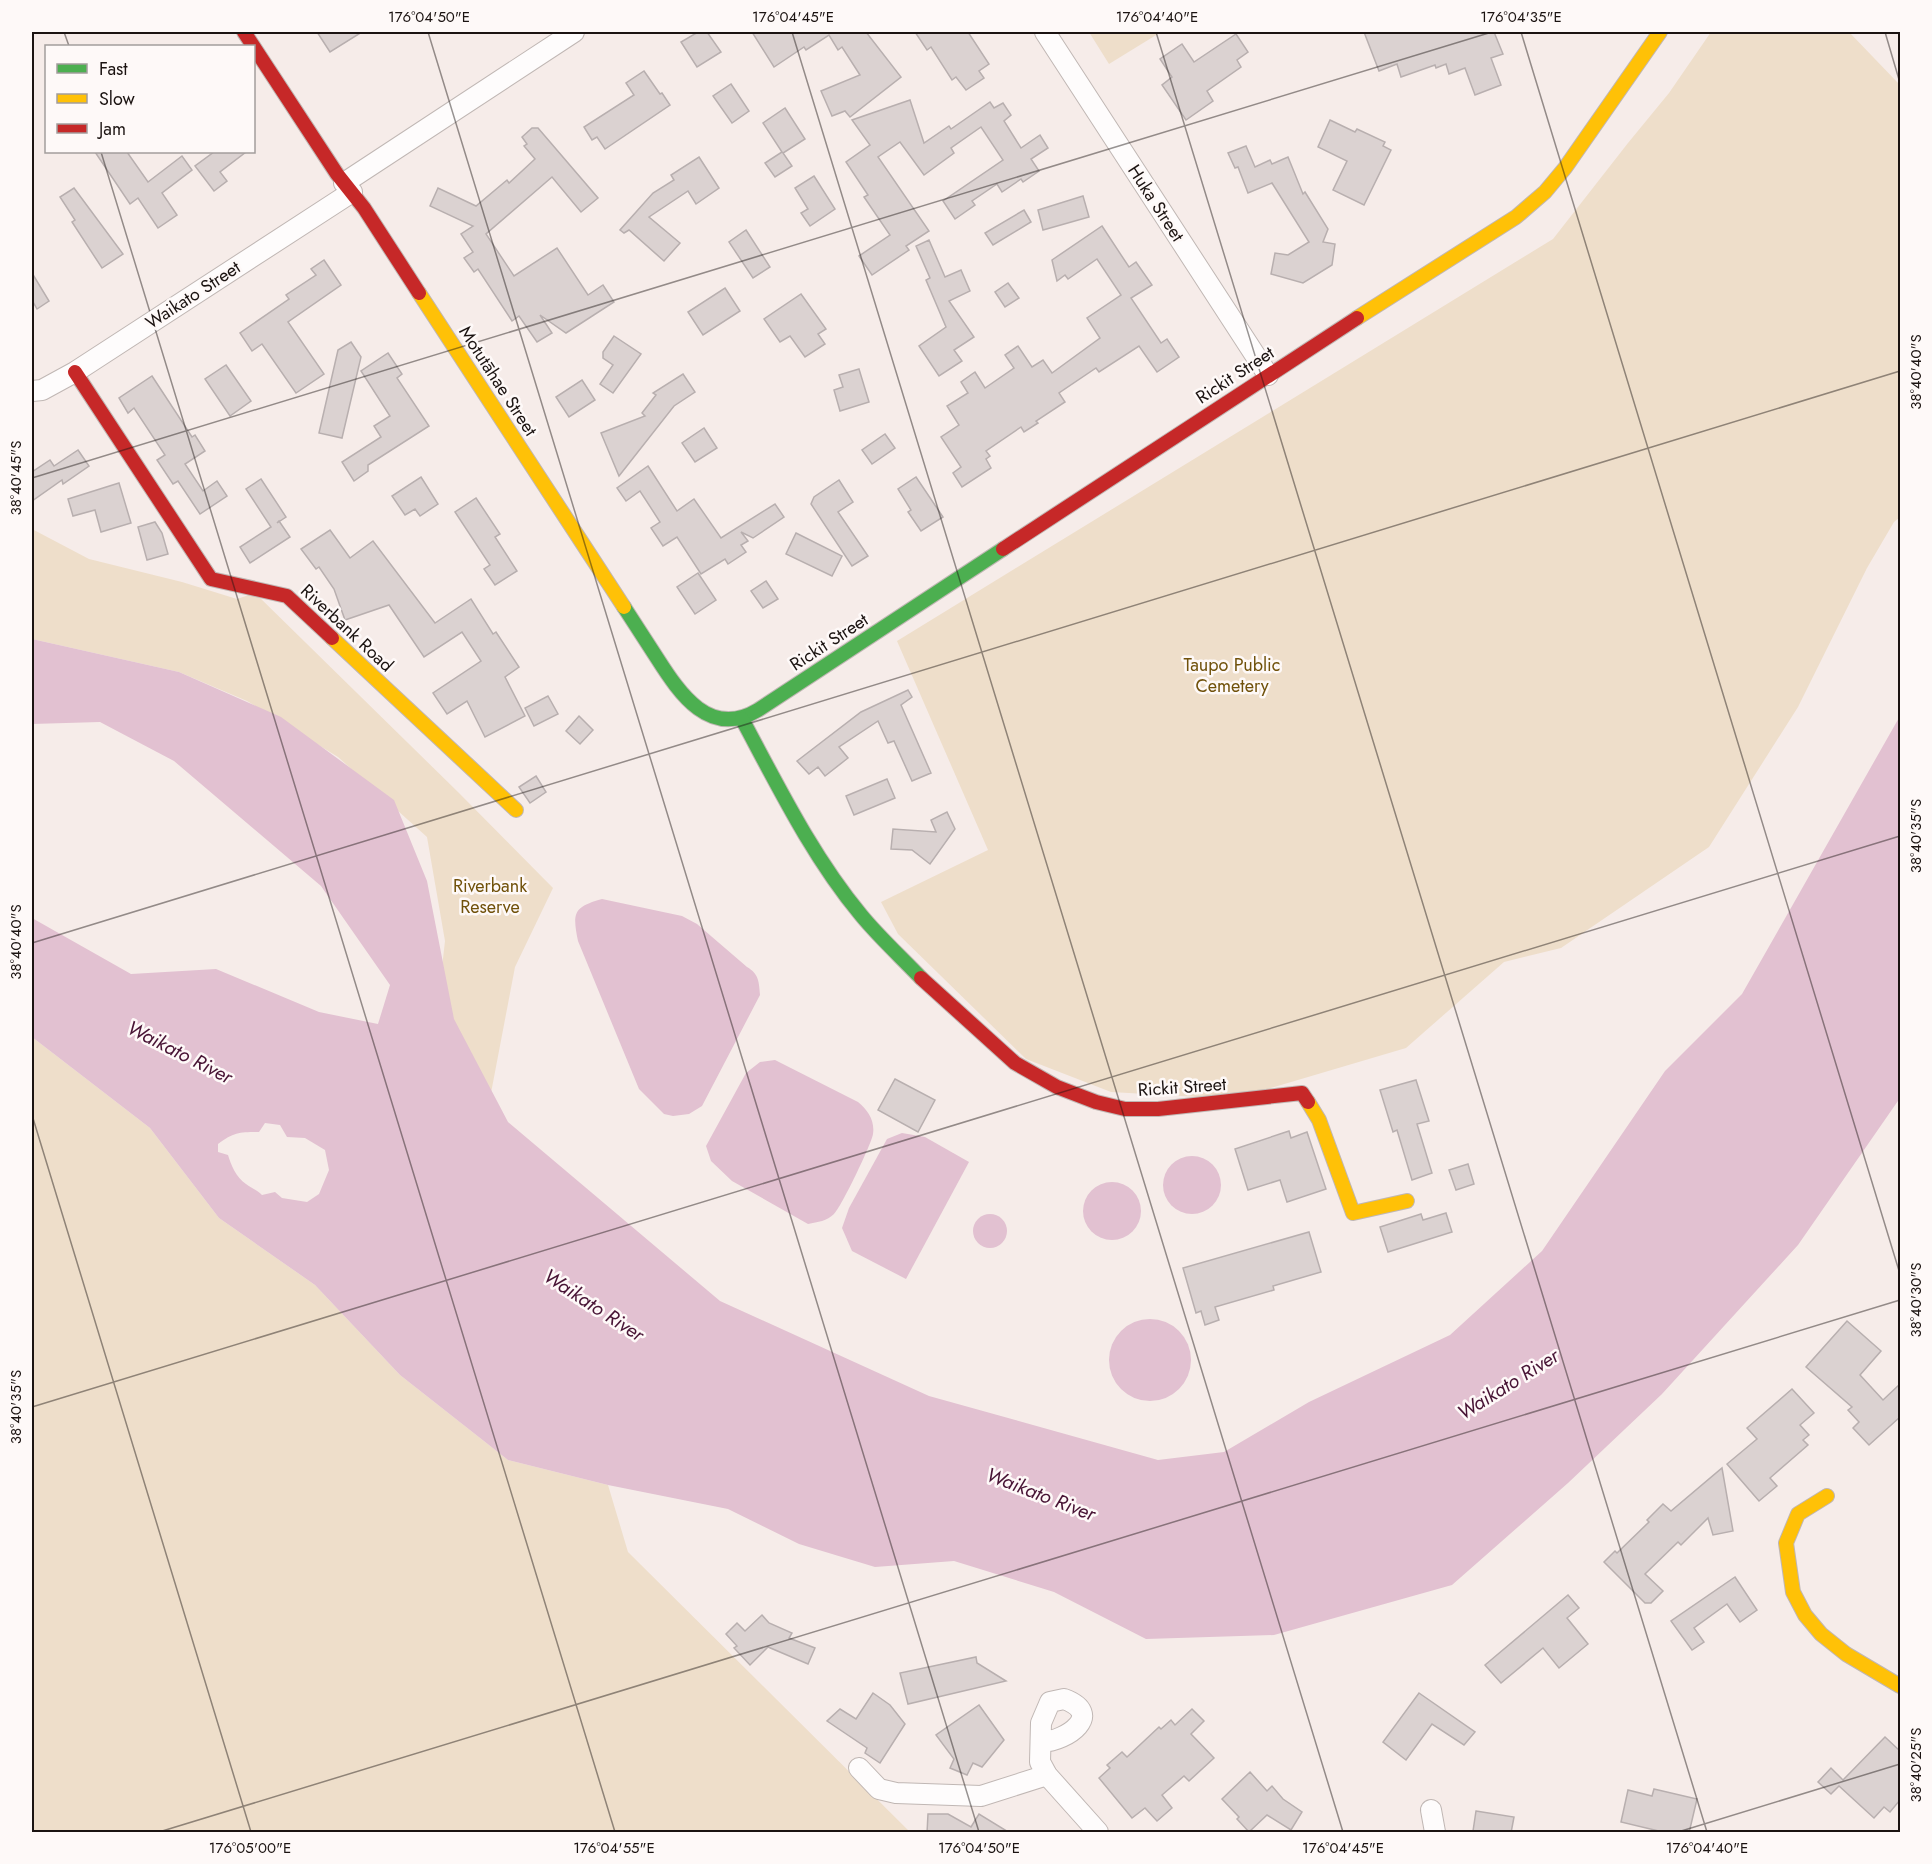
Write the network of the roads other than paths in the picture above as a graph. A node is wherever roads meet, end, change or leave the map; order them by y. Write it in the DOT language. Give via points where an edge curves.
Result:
graph roads {
  1 [pos="244,32"];
  2 [pos="574,32"];
  3 [pos="1045,32"];
  4 [pos="1660,32"];
  5 [pos="253,45"];
  6 [pos="255,48"];
  7 [pos="348,188"];
  8 [pos="75,372"];
  9 [pos="1268,375"];
  10 [pos="32,391"];
  11 [pos="742,719"];
  12 [pos="516,810"];
  13 [pos="1407,1201"];
  14 [pos="1827,1496"];
  15 [pos="1900,1686"];
  16 [pos="1042,1742"];
  17 [pos="859,1768"];
  18 [pos="1047,1775"];
  19 [pos="1431,1810"];
  20 [pos="1098,1833"];
  21 [pos="1435,1833"];
  1 -- 5 [label="street, Motutāhae Street"];
  2 -- 7 [label="street, Waikato Street"];
  3 -- 9 [label="street, Huka Street"];
  4 -- 9 [label="street, Rickit Street" via="1545,192 1516,217"];
  6 -- 7 [label="street, Motutāhae Street"];
  7 -- 8 [label="street, Waikato Street"];
  7 -- 11 [label="street, Motutāhae Street" via="676,687 706,715"];
  8 -- 10 [label="street, Waikato Street" via="42,390"];
  8 -- 12 [label="street, Riverbank Road" via="211,579 287,596"];
  9 -- 11 [label="street, Rickit Street"];
  11 -- 13 [label="street, Rickit Street" via="798,822 861,915 931,988 1015,1063 1057,1087 1125,1109 1302,1093 1319,1120 1353,1213"];
  14 -- 15 [label="street" via="1798,1514 1786,1543 1793,1592 1821,1634"];
  16 -- 18 [label="street" via="1040,1762"];
  17 -- 18 [label="street" via="879,1789 897,1793 981,1796"];
  18 -- 20 [label="street"];
  19 -- 21 [label="street"];
}
